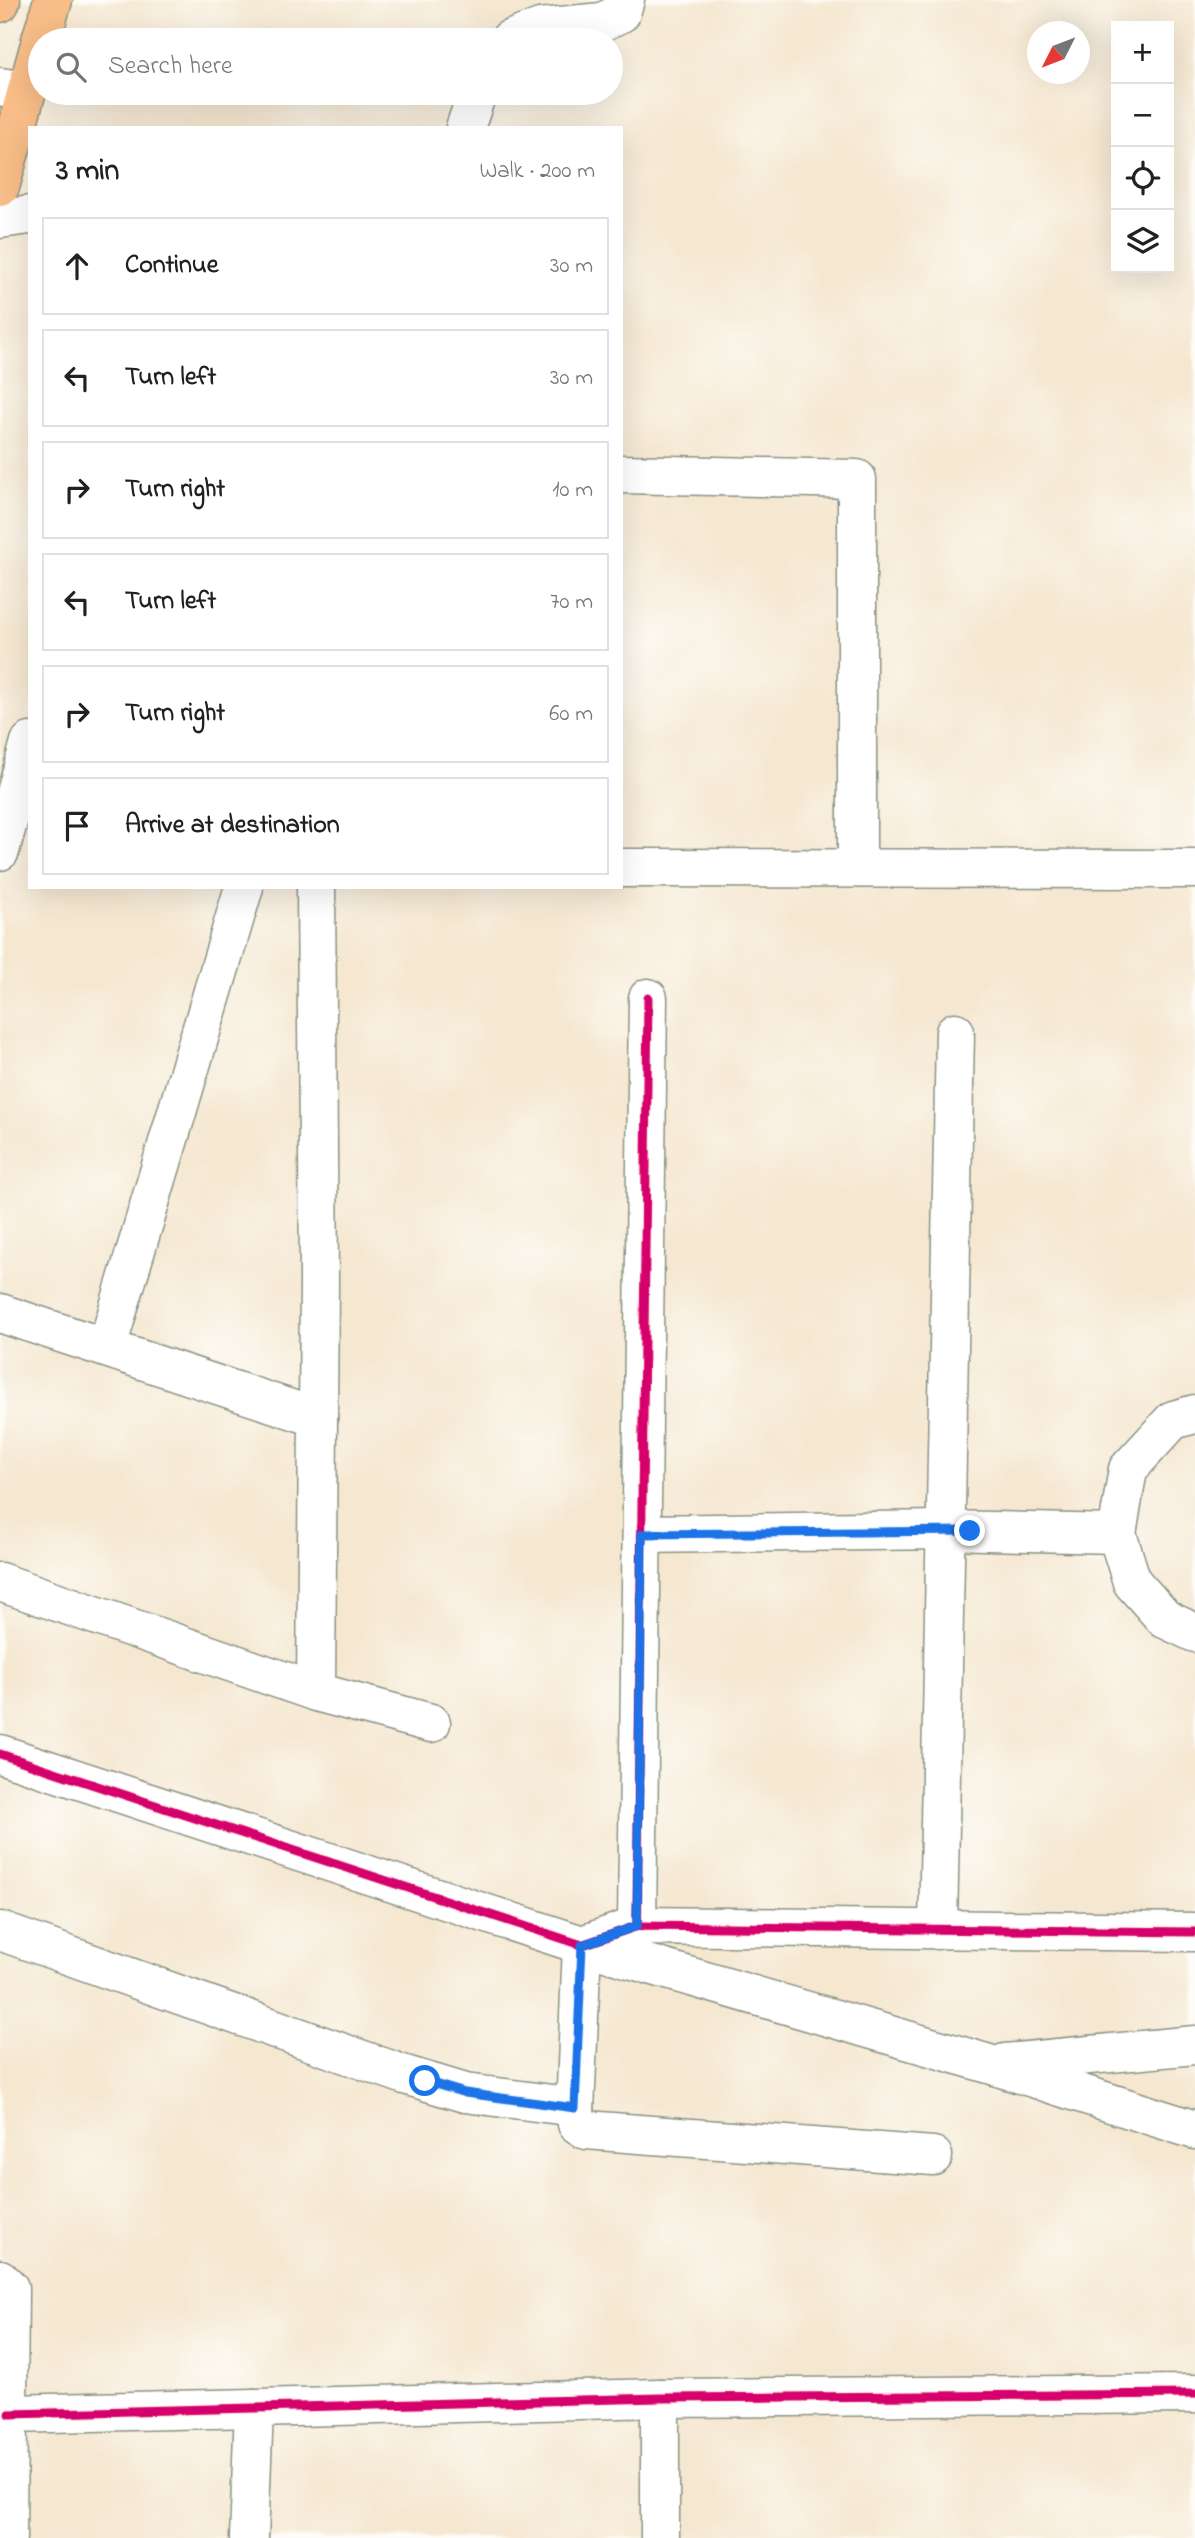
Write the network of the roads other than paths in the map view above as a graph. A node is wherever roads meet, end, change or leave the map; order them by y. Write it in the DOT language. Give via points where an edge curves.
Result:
graph roads {
  1 [pos="52,0"];
  2 [pos="625,0"];
  3 [pos="45,28"];
  4 [pos="540,28"];
  5 [pos="28,64"];
  6 [pos="13,89"];
  7 [pos="473,105"];
  8 [pos="466,126"];
  9 [pos="0,187"];
  10 [pos="28,215"];
  11 [pos="0,219"];
  12 [pos="623,474"];
  13 [pos="28,750"];
  14 [pos="13,813"];
  15 [pos="0,851"];
  16 [pos="623,867"];
  17 [pos="856,868"];
  18 [pos="1195,869"];
  19 [pos="243,889"];
  20 [pos="316,889"];
  21 [pos="648,998"];
  22 [pos="956,1032"];
  23 [pos="0,1313"];
  24 [pos="107,1348"];
  25 [pos="1195,1414"];
  26 [pos="318,1418"];
  27 [pos="946,1530"];
  28 [pos="642,1534"];
  29 [pos="1116,1534"];
  30 [pos="0,1582"];
  31 [pos="1195,1633"];
  32 [pos="316,1692"];
  33 [pos="431,1723"];
  34 [pos="0,1754"];
  35 [pos="637,1926"];
  36 [pos="938,1930"];
  37 [pos="0,1931"];
  38 [pos="1195,1932"];
  39 [pos="582,1945"];
  40 [pos="1195,2045"];
  41 [pos="989,2064"];
  42 [pos="575,2108"];
  43 [pos="1195,2130"];
  44 [pos="933,2156"];
  45 [pos="0,2279"];
  46 [pos="1195,2394"];
  47 [pos="660,2398"];
  48 [pos="254,2408"];
  49 [pos="9,2414"];
  50 [pos="8,2538"];
  51 [pos="249,2538"];
  52 [pos="660,2538"];
  1 -- 3 [label="main road"];
  2 -- 4 [label="street" via="621,13 601,22"];
  5 -- 6 [label="main road"];
  6 -- 9 [label="main road"];
  7 -- 8 [label="street"];
  10 -- 11 [label="street"];
  12 -- 17 [label="street" via="857,479"];
  13 -- 14 [label="street"];
  14 -- 15 [label="street"];
  16 -- 17 [label="street"];
  17 -- 18 [label="street"];
  19 -- 24 [label="street"];
  20 -- 26 [label="street"];
  21 -- 28 [label="street"];
  22 -- 27 [label="street"];
  23 -- 24 [label="street"];
  24 -- 26 [label="street"];
  25 -- 29 [label="street" via="1172,1420 1128,1469"];
  26 -- 32 [label="street"];
  27 -- 28 [label="street"];
  27 -- 29 [label="street"];
  27 -- 36 [label="street"];
  28 -- 35 [label="street"];
  29 -- 31 [label="street" via="1132,1582 1165,1619"];
  30 -- 32 [label="street"];
  32 -- 33 [label="street"];
  34 -- 39 [label="street"];
  35 -- 36 [label="street"];
  35 -- 39 [label="street"];
  36 -- 38 [label="street"];
  37 -- 42 [label="street" via="465,2093"];
  39 -- 41 [label="street"];
  39 -- 42 [label="street"];
  40 -- 41 [label="street"];
  41 -- 43 [label="street"];
  42 -- 44 [label="street" via="577,2124 586,2130"];
  45 -- 49 [label="street" via="9,2288"];
  46 -- 47 [label="street"];
  47 -- 48 [label="street"];
  47 -- 52 [label="street"];
  48 -- 49 [label="street"];
  48 -- 51 [label="street"];
  49 -- 50 [label="street"];
}
